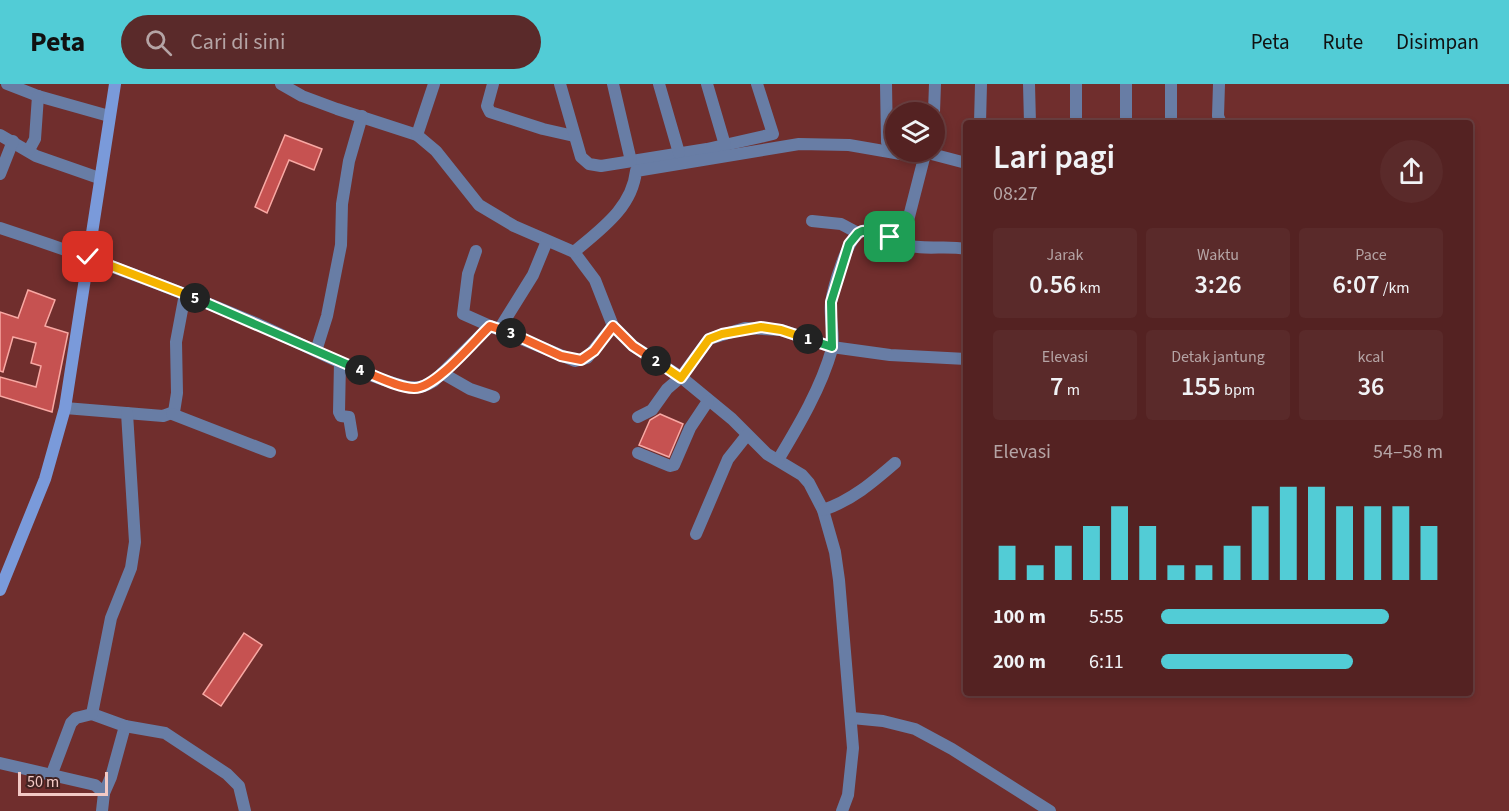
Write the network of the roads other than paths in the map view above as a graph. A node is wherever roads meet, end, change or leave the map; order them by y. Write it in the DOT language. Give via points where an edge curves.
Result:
graph roads {
  1 [pos="7,84"];
  2 [pos="115,84"];
  3 [pos="281,84"];
  4 [pos="434,84"];
  5 [pos="493,84"];
  6 [pos="560,84"];
  7 [pos="613,84"];
  8 [pos="659,84"];
  9 [pos="707,84"];
  10 [pos="757,84"];
  11 [pos="886,84"];
  12 [pos="935,84"];
  13 [pos="981,84"];
  14 [pos="1029,84"];
  15 [pos="1076,84"];
  16 [pos="1126,84"];
  17 [pos="1171,84"];
  18 [pos="1219,84"];
  19 [pos="38,96"];
  20 [pos="886,102"];
  21 [pos="934,102"];
  22 [pos="110,116"];
  23 [pos="362,116"];
  24 [pos="980,120"];
  25 [pos="1030,120"];
  26 [pos="1076,120"];
  27 [pos="1126,120"];
  28 [pos="1171,120"];
  29 [pos="1220,120"];
  30 [pos="0,135"];
  31 [pos="417,135"];
  32 [pos="574,136"];
  33 [pos="13,141"];
  34 [pos="725,145"];
  35 [pos="29,150"];
  36 [pos="679,153"];
  37 [pos="945,157"];
  38 [pos="631,160"];
  39 [pos="963,162"];
  40 [pos="0,174"];
  41 [pos="99,178"];
  42 [pos="812,221"];
  43 [pos="0,228"];
  44 [pos="858,233"];
  45 [pos="547,242"];
  46 [pos="902,244"];
  47 [pos="963,249"];
  48 [pos="476,251"];
  49 [pos="574,252"];
  50 [pos="88,257"];
  51 [pos="185,294"];
  52 [pos="613,326"];
  53 [pos="495,327"];
  54 [pos="832,347"];
  55 [pos="316,351"];
  56 [pos="963,359"];
  57 [pos="340,362"];
  58 [pos="442,373"];
  59 [pos="681,378"];
  60 [pos="494,397"];
  61 [pos="708,401"];
  62 [pos="65,408"];
  63 [pos="127,413"];
  64 [pos="172,414"];
  65 [pos="638,417"];
  66 [pos="352,435"];
  67 [pos="747,435"];
  68 [pos="270,452"];
  69 [pos="638,453"];
  70 [pos="778,460"];
  71 [pos="895,463"];
  72 [pos="823,510"];
  73 [pos="696,534"];
  74 [pos="5,562"];
  75 [pos="0,590"];
  76 [pos="92,714"];
  77 [pos="852,718"];
  78 [pos="125,726"];
  79 [pos="0,763"];
  80 [pos="51,776"];
  81 [pos="104,793"];
  82 [pos="102,811"];
  83 [pos="245,811"];
  84 [pos="842,811"];
  85 [pos="1050,811"];
  1 -- 19 [label="street"];
  2 -- 22 [label="street"];
  3 -- 23 [label="street" via="302,96"];
  4 -- 31 [label="street"];
  5 -- 32 [label="street" via="490,112"];
  6 -- 32 [label="street"];
  7 -- 38 [label="street"];
  8 -- 36 [label="street"];
  9 -- 34 [label="street"];
  10 -- 34 [label="street" via="773,134"];
  11 -- 20 [label="street"];
  12 -- 21 [label="street"];
  13 -- 24 [label="street"];
  14 -- 25 [label="street"];
  15 -- 26 [label="street"];
  16 -- 27 [label="street"];
  17 -- 28 [label="street"];
  18 -- 29 [label="street"];
  19 -- 22 [label="street"];
  19 -- 35 [label="street" via="35,139"];
  22 -- 41 [label="street"];
  23 -- 31 [label="street"];
  23 -- 55 [label="street" via="342,204 341,245"];
  30 -- 33 [label="street"];
  31 -- 45 [label="street" via="436,151 479,205"];
  32 -- 38 [label="street" via="581,157 589,164 601,166"];
  33 -- 35 [label="street"];
  33 -- 40 [label="street"];
  34 -- 36 [label="street"];
  35 -- 41 [label="street"];
  36 -- 38 [label="street"];
  37 -- 39 [label="street"];
  41 -- 50 [label="street"];
  42 -- 44 [label="street" via="846,225"];
  43 -- 50 [label="street"];
  44 -- 46 [label="street" via="876,231"];
  44 -- 54 [label="street" via="849,244 831,302"];
  45 -- 49 [label="street"];
  45 -- 53 [label="street" via="533,275"];
  46 -- 47 [label="street"];
  46 -- 49 [label="street" via="924,158 849,145 799,144 636,171 635,184 621,209"];
  48 -- 53 [label="street" via="468,274 464,314"];
  49 -- 52 [label="street" via="595,280"];
  50 -- 51 [label="street"];
  50 -- 62 [label="street"];
  51 -- 55 [label="street"];
  51 -- 64 [label="street" via="176,342 176,405"];
  52 -- 53 [label="street" via="587,358 575,361"];
  52 -- 59 [label="street" via="633,346"];
  53 -- 58 [label="street"];
  54 -- 56 [label="street"];
  54 -- 59 [label="street" via="781,330 739,329 709,339"];
  54 -- 70 [label="street" via="807,412"];
  55 -- 57 [label="street"];
  57 -- 58 [label="street" via="413,388 427,386"];
  57 -- 66 [label="street" via="339,414 349,417"];
  58 -- 60 [label="street" via="452,381"];
  59 -- 61 [label="street"];
  59 -- 65 [label="street" via="652,410"];
  61 -- 67 [label="street"];
  61 -- 69 [label="street" via="690,428 674,465"];
  62 -- 63 [label="street"];
  62 -- 74 [label="street" via="45,479"];
  63 -- 64 [label="street"];
  63 -- 76 [label="street" via="133,561 111,618"];
  64 -- 68 [label="street"];
  67 -- 70 [label="street"];
  67 -- 73 [label="street" via="728,459"];
  70 -- 72 [label="street" via="802,475"];
  71 -- 72 [label="street" via="854,496"];
  72 -- 77 [label="street" via="839,580"];
  74 -- 75 [label="street"];
  76 -- 78 [label="street"];
  76 -- 80 [label="street" via="84,714 71,723"];
  77 -- 84 [label="street" via="852,770"];
  77 -- 85 [label="street" via="915,729"];
  78 -- 81 [label="street"];
  78 -- 83 [label="street" via="165,733 227,774 239,786"];
  79 -- 80 [label="street"];
  80 -- 81 [label="street" via="94,784"];
  81 -- 82 [label="street"];
}
